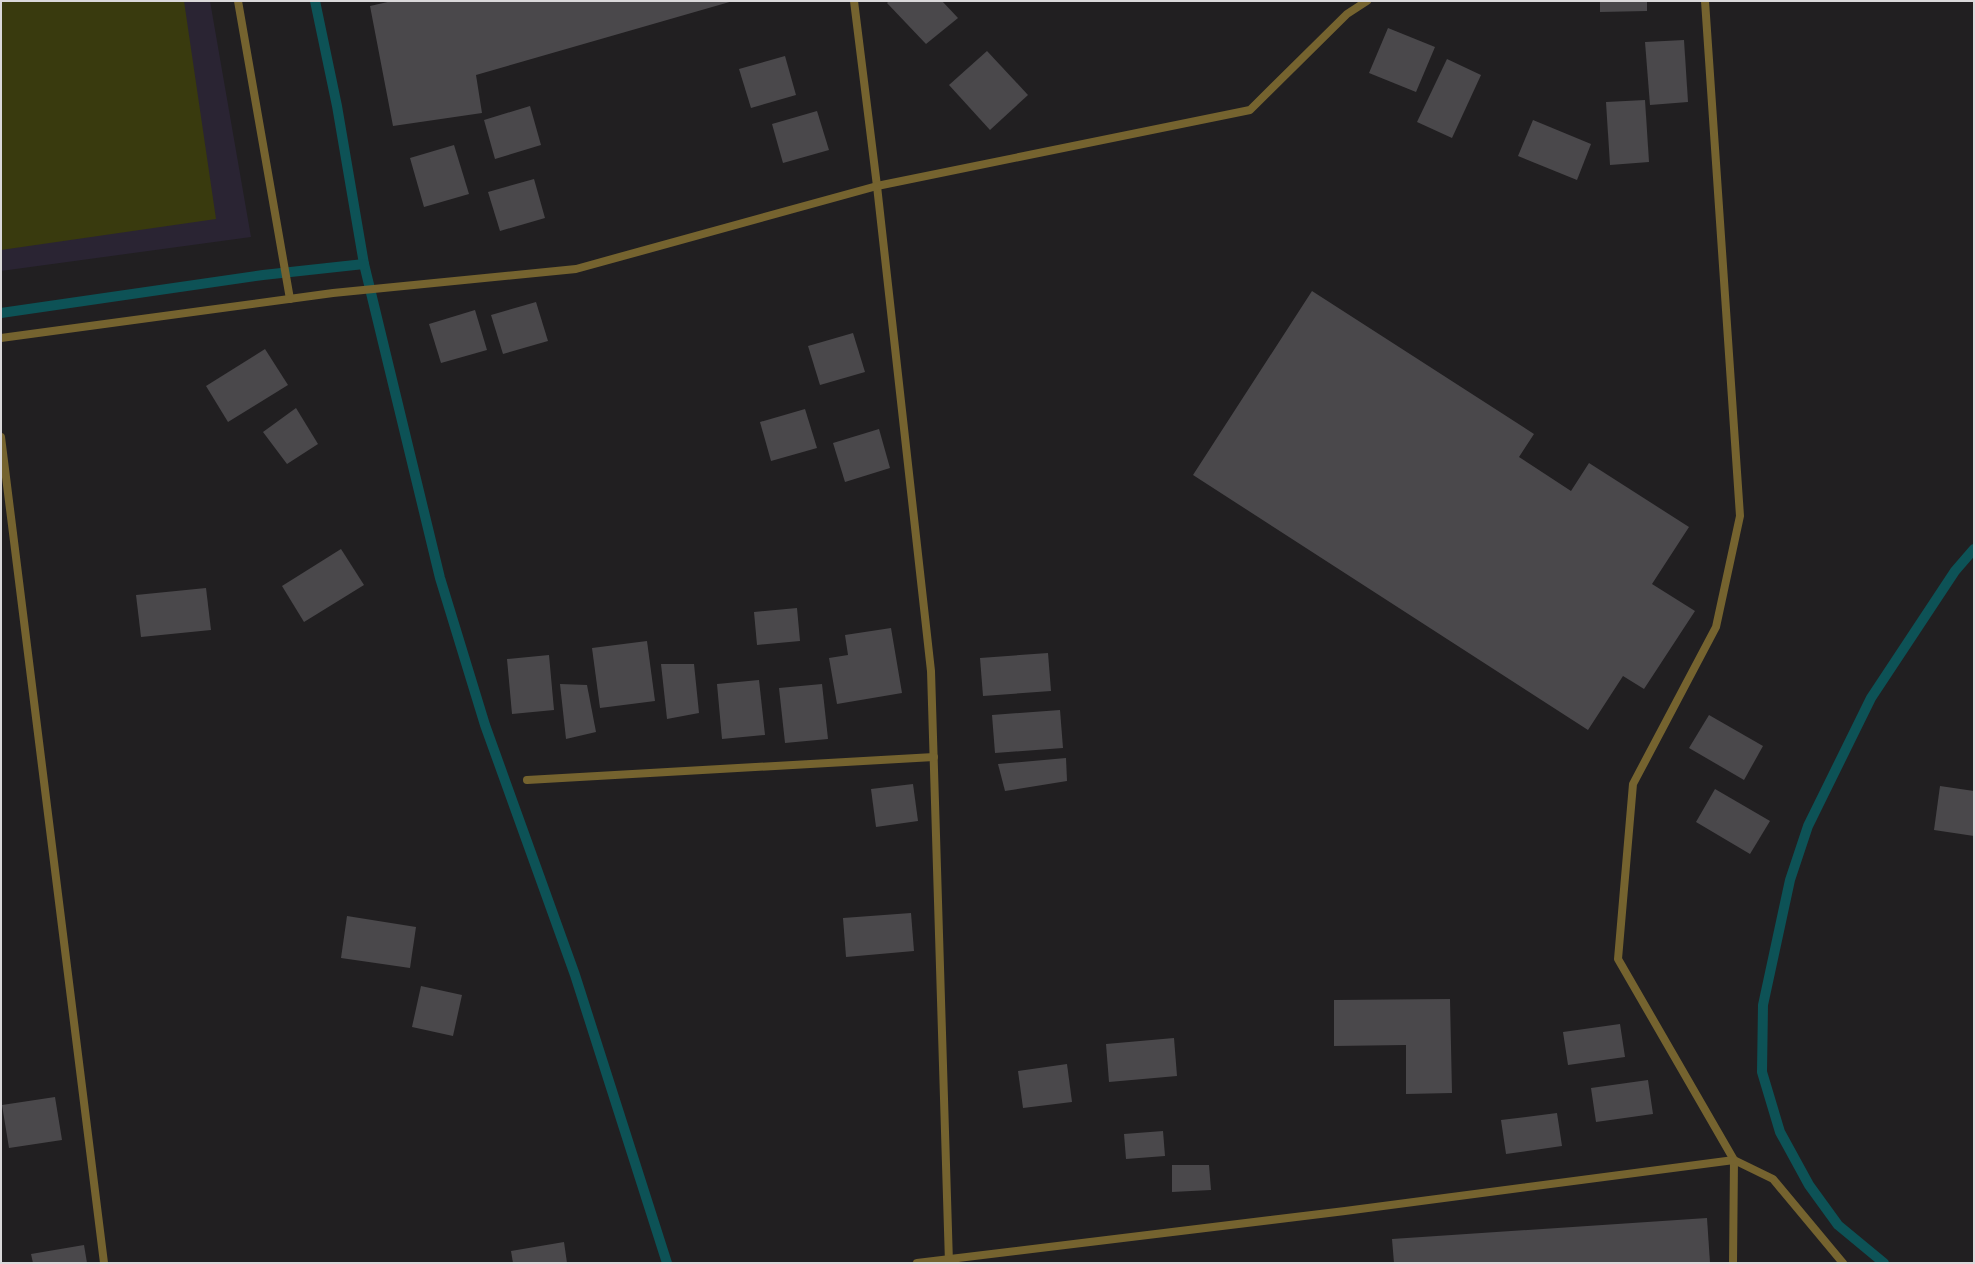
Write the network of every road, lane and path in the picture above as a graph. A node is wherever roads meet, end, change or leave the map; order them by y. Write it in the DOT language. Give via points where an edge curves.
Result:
graph roads {
  1 [pos="238,1"];
  2 [pos="854,1"];
  3 [pos="1367,1"];
  4 [pos="1705,1"];
  5 [pos="877,186"];
  6 [pos="290,299"];
  7 [pos="1,338"];
  8 [pos="1,437"];
  9 [pos="934,757"];
  10 [pos="527,780"];
  11 [pos="1734,1160"];
  12 [pos="949,1260"];
  13 [pos="104,1263"];
  14 [pos="916,1263"];
  15 [pos="1733,1263"];
  16 [pos="1843,1263"];
  1 -- 6 [label="street"];
  2 -- 5 [label="street"];
  3 -- 5 [label="street" via="1346,14 1250,110"];
  4 -- 11 [label="street" via="1740,516 1716,627 1633,784 1618,959"];
  5 -- 6 [label="street" via="576,269"];
  5 -- 9 [label="street" via="931,671"];
  6 -- 7 [label="street"];
  8 -- 13 [label="street"];
  9 -- 10 [label="street"];
  9 -- 12 [label="street"];
  11 -- 12 [label="street"];
  11 -- 15 [label="street"];
  11 -- 16 [label="street" via="1773,1179"];
  12 -- 14 [label="street"];
}
